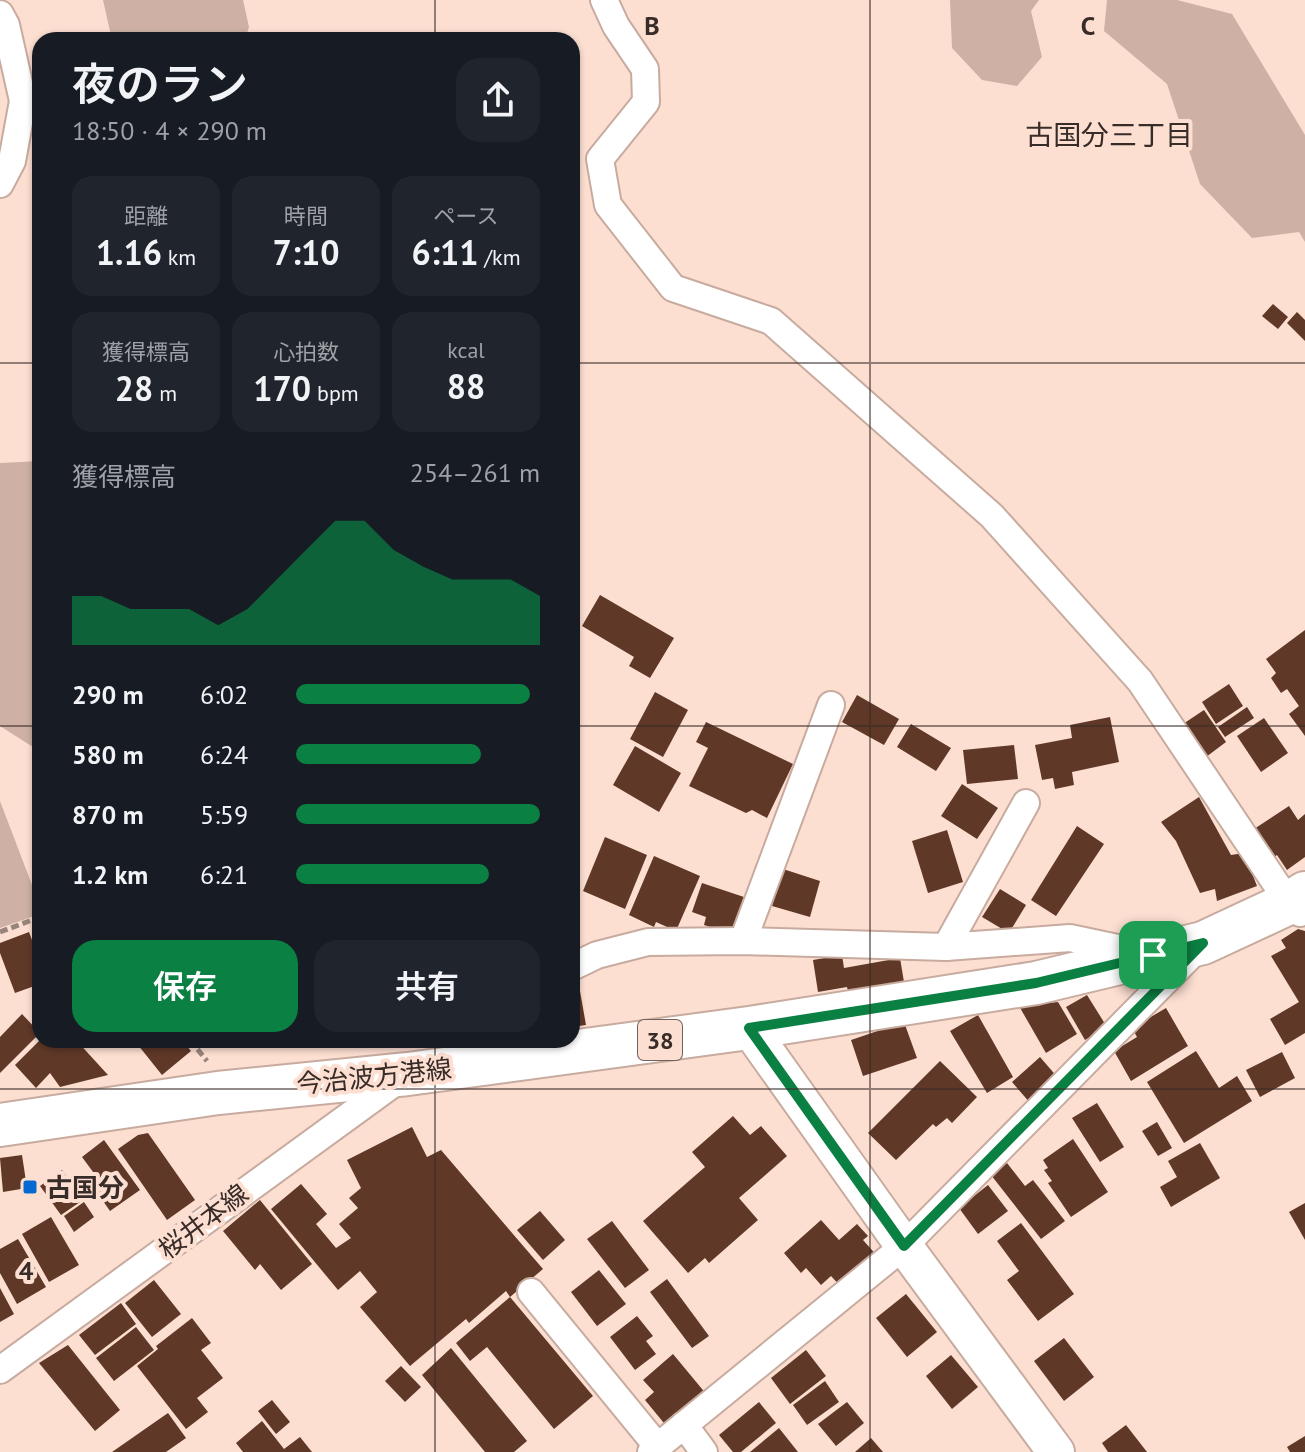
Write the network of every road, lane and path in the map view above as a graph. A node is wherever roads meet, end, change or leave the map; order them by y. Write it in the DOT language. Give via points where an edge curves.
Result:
graph roads {
  1 [pos="604,0"];
  2 [pos="0,14"];
  3 [pos="0,184"];
  4 [pos="831,705"];
  5 [pos="1026,803"];
  6 [pos="1300,904"];
  7 [pos="32,920"];
  8 [pos="0,932"];
  9 [pos="743,941"];
  10 [pos="1203,943"];
  11 [pos="946,947"];
  12 [pos="1153,955"];
  13 [pos="580,963"];
  14 [pos="749,1028"];
  15 [pos="580,1043"];
  16 [pos="526,1048"];
  17 [pos="481,1052"];
  18 [pos="408,1074"];
  19 [pos="0,1125"];
  20 [pos="904,1246"];
  21 [pos="531,1292"];
  22 [pos="0,1370"];
  23 [pos="684,1425"];
  24 [pos="655,1449"];
  25 [pos="704,1452"];
  26 [pos="1056,1452"];
  1 -- 6 [label="street" via="645,69 646,102 600,159 608,205 673,288 771,321 992,516 1140,681"];
  2 -- 3 [label="street" via="23,101 12,161"];
  4 -- 9 [label="street"];
  5 -- 11 [label="street"];
  6 -- 10 [label="main road, 今治波方港線 / 38"];
  7 -- 8 [label="path"];
  9 -- 11 [label="street"];
  9 -- 13 [label="street" via="648,942"];
  10 -- 12 [label="main road, 今治波方港線 / 38"];
  10 -- 20 [label="street"];
  11 -- 12 [label="street" via="1070,938"];
  12 -- 14 [label="main road, 今治波方港線 / 38" via="1036,983"];
  14 -- 15 [label="main road, 今治波方港線 / 38"];
  14 -- 20 [label="street"];
  16 -- 17 [label="main road, 今治波方港線 / 38"];
  17 -- 18 [label="main road, 今治波方港線 / 38"];
  18 -- 19 [label="main road, 今治波方港線 / 38" via="218,1093"];
  18 -- 22 [label="street, 桜井本線"];
  20 -- 23 [label="street"];
  20 -- 26 [label="street"];
  21 -- 24 [label="street"];
  23 -- 24 [label="street"];
  23 -- 25 [label="street"];
}
